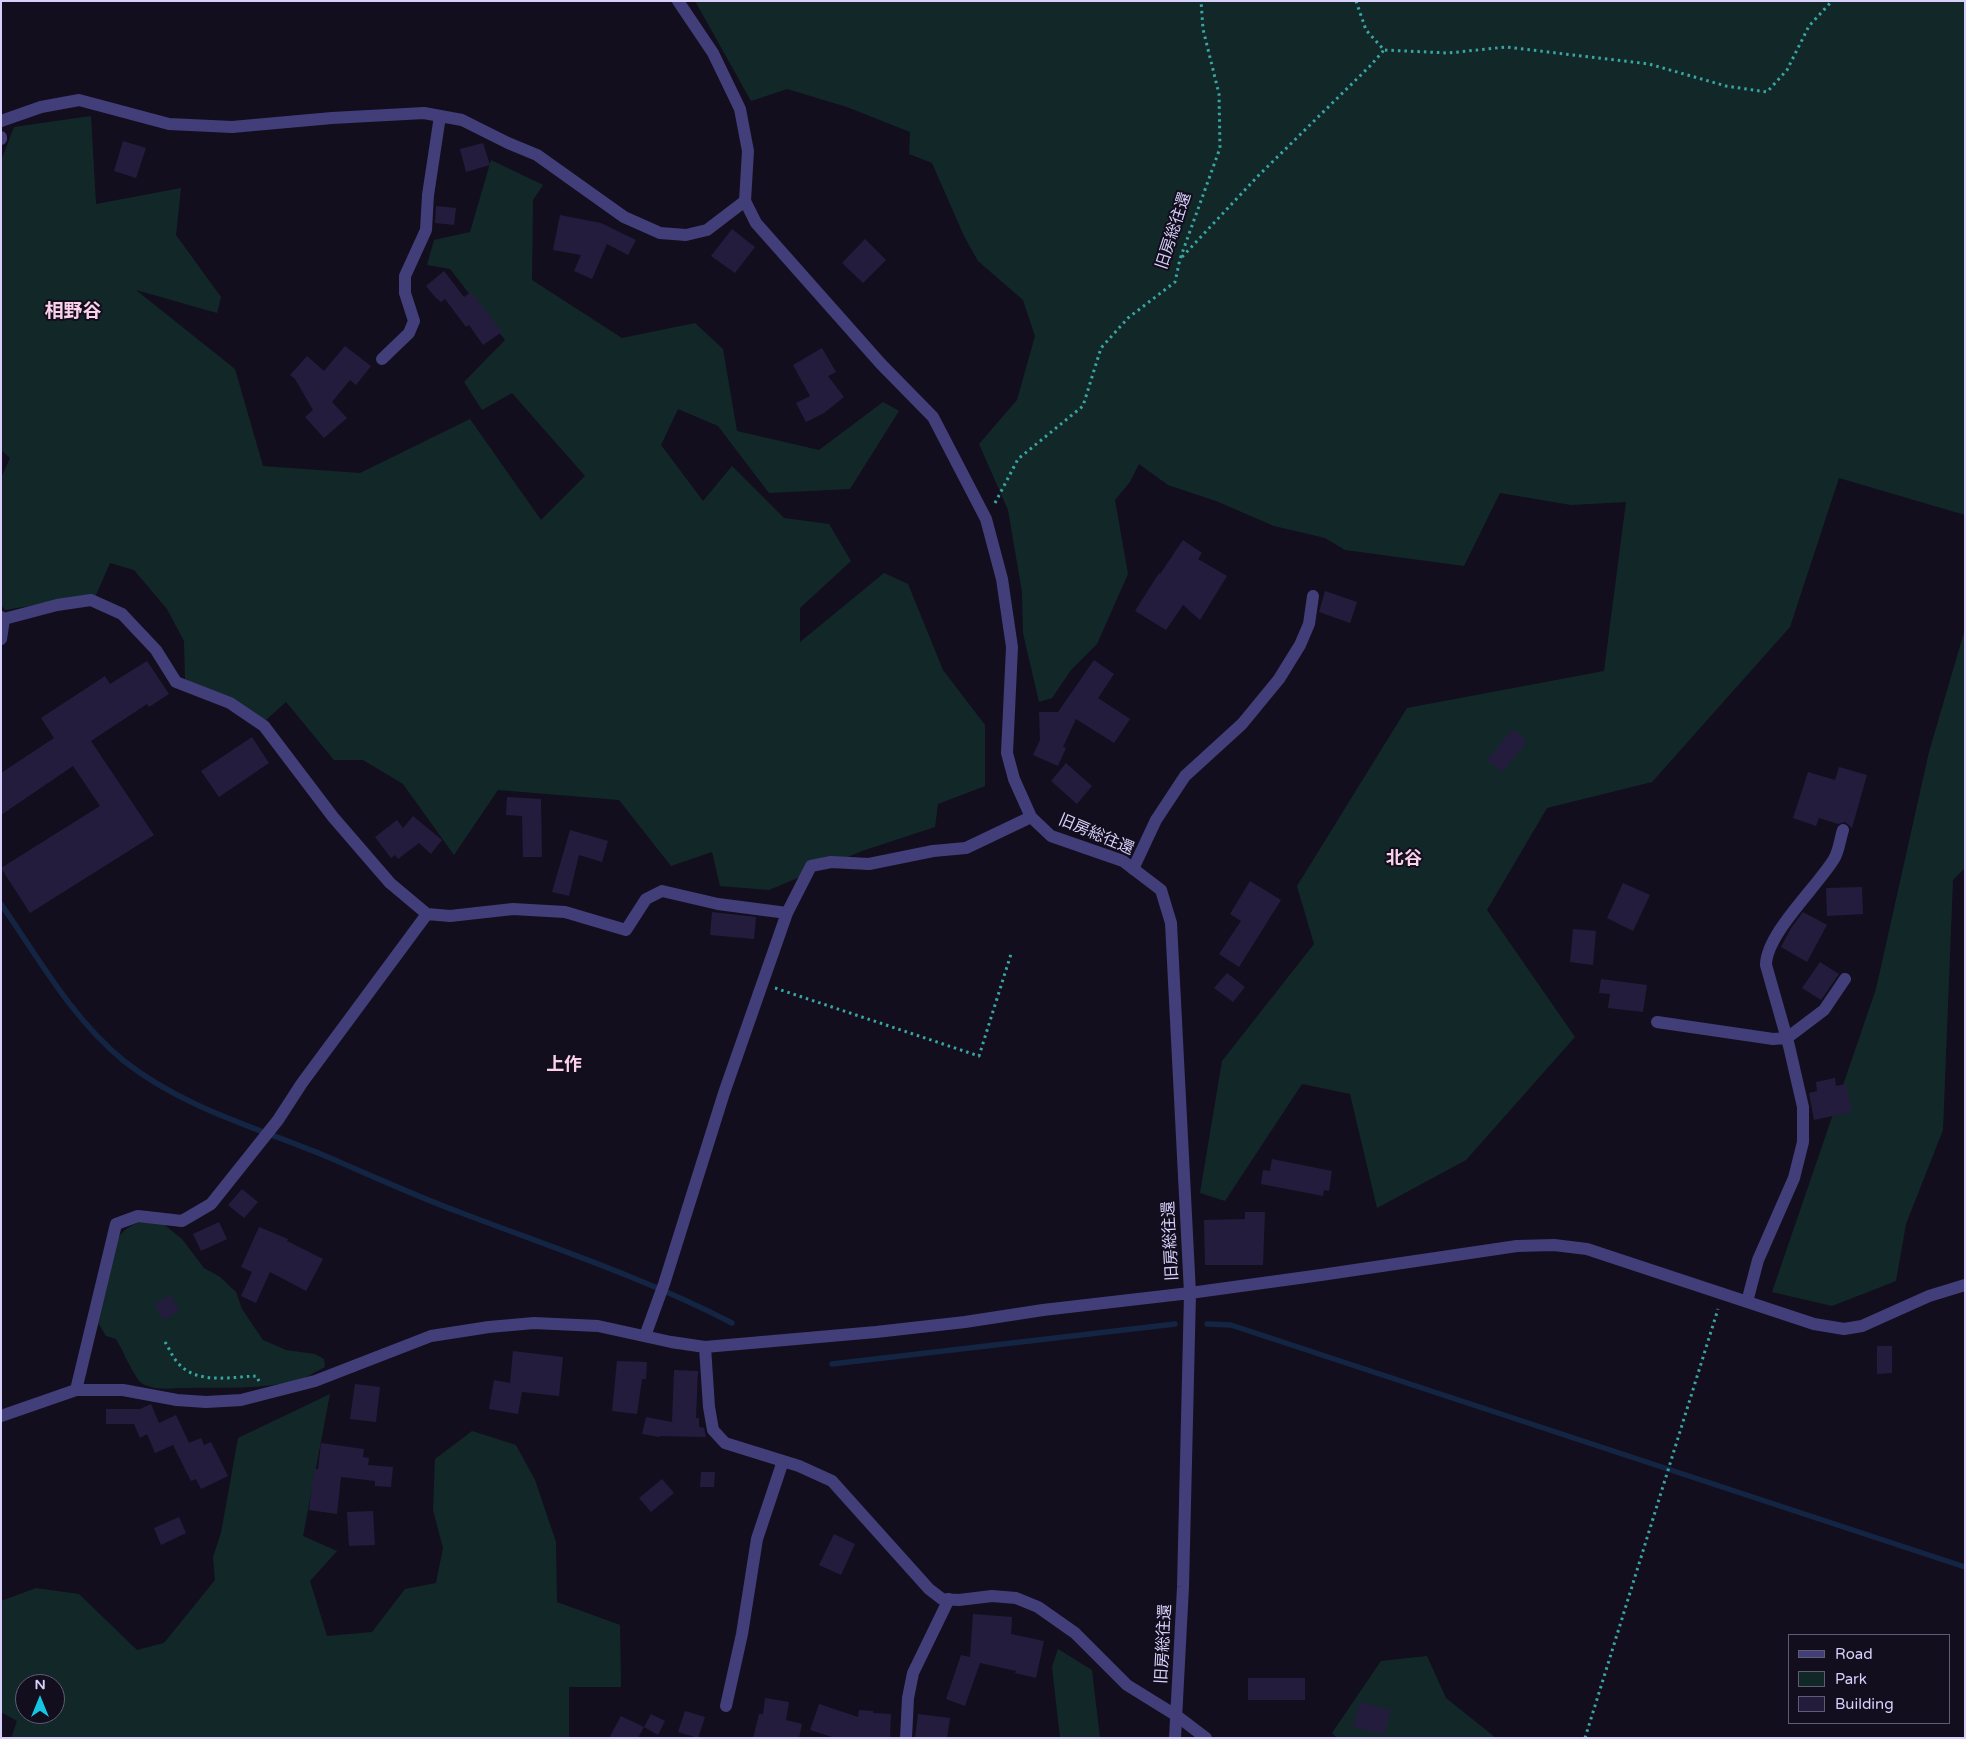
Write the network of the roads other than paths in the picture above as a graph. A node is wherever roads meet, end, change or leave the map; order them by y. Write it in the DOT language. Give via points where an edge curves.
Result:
graph roads {
  1 [pos="678,1"];
  2 [pos="440,116"];
  3 [pos="1,122"];
  4 [pos="745,201"];
  5 [pos="382,359"];
  6 [pos="1313,596"];
  7 [pos="3,618"];
  8 [pos="1,639"];
  9 [pos="1032,817"];
  10 [pos="1843,830"];
  11 [pos="1133,869"];
  12 [pos="427,914"];
  13 [pos="787,914"];
  14 [pos="1845,979"];
  15 [pos="1657,1022"];
  16 [pos="1787,1038"];
  17 [pos="1965,1284"];
  18 [pos="1190,1293"];
  19 [pos="1747,1302"];
  20 [pos="645,1336"];
  21 [pos="705,1347"];
  22 [pos="76,1390"];
  23 [pos="1,1416"];
  24 [pos="783,1461"];
  25 [pos="949,1599"];
  26 [pos="726,1706"];
  27 [pos="1177,1716"];
  28 [pos="906,1738"];
  29 [pos="1175,1738"];
  30 [pos="1206,1738"];
  1 -- 4 [label="street" via="713,53 740,109 748,151"];
  2 -- 3 [label="street" via="424,113 232,127 205,126 169,124 79,100 41,107"];
  2 -- 4 [label="street" via="462,120 537,155 624,217 660,233 686,235 707,230"];
  2 -- 5 [label="street" via="426,230 405,276 405,293 414,321 409,333"];
  4 -- 9 [label="street, 旧房総往還" via="756,223 785,258 933,417 986,519 1002,579 1012,647 1007,753 1014,779"];
  6 -- 11 [label="street" via="1309,624 1279,678 1242,724 1184,776 1156,820"];
  7 -- 8 [label="street"];
  7 -- 12 [label="street" via="91,600 122,614 156,650 176,682 230,703 264,726 333,818 390,883"];
  9 -- 11 [label="street, 旧房総往還" via="1050,836 1123,861"];
  9 -- 13 [label="street" via="966,848 868,864 831,862 811,866"];
  10 -- 16 [label="street" via="1835,858 1795,909 1766,955"];
  11 -- 18 [label="street, 旧房総往還" via="1161,890 1171,923"];
  12 -- 13 [label="street" via="450,916 513,908 565,912 626,930 646,899 662,891 718,904"];
  12 -- 22 [label="street" via="278,1120 211,1204 182,1221 138,1216 116,1224"];
  13 -- 20 [label="street"];
  14 -- 16 [label="street" via="1824,1010"];
  15 -- 16 [label="street" via="1772,1039"];
  16 -- 19 [label="street" via="1803,1107 1804,1142 1794,1178 1758,1260"];
  17 -- 19 [label="street" via="1862,1326 1844,1329 1814,1324"];
  18 -- 19 [label="street" via="1517,1246 1554,1245 1586,1249"];
  18 -- 21 [label="street" via="965,1322"];
  18 -- 27 [label="street, 旧房総往還"];
  20 -- 21 [label="street"];
  20 -- 22 [label="street" via="598,1326 534,1322 489,1326 431,1336 315,1381 241,1400 206,1402 123,1390"];
  21 -- 24 [label="street" via="713,1430 725,1443"];
  22 -- 23 [label="street"];
  24 -- 25 [label="street" via="832,1481 929,1589 942,1599"];
  24 -- 26 [label="street" via="757,1539 742,1634"];
  25 -- 27 [label="street" via="1016,1598 1038,1607 1075,1634 1127,1685"];
  25 -- 28 [label="street" via="913,1673"];
  27 -- 29 [label="street, 旧房総往還"];
  27 -- 30 [label="street"];
}
